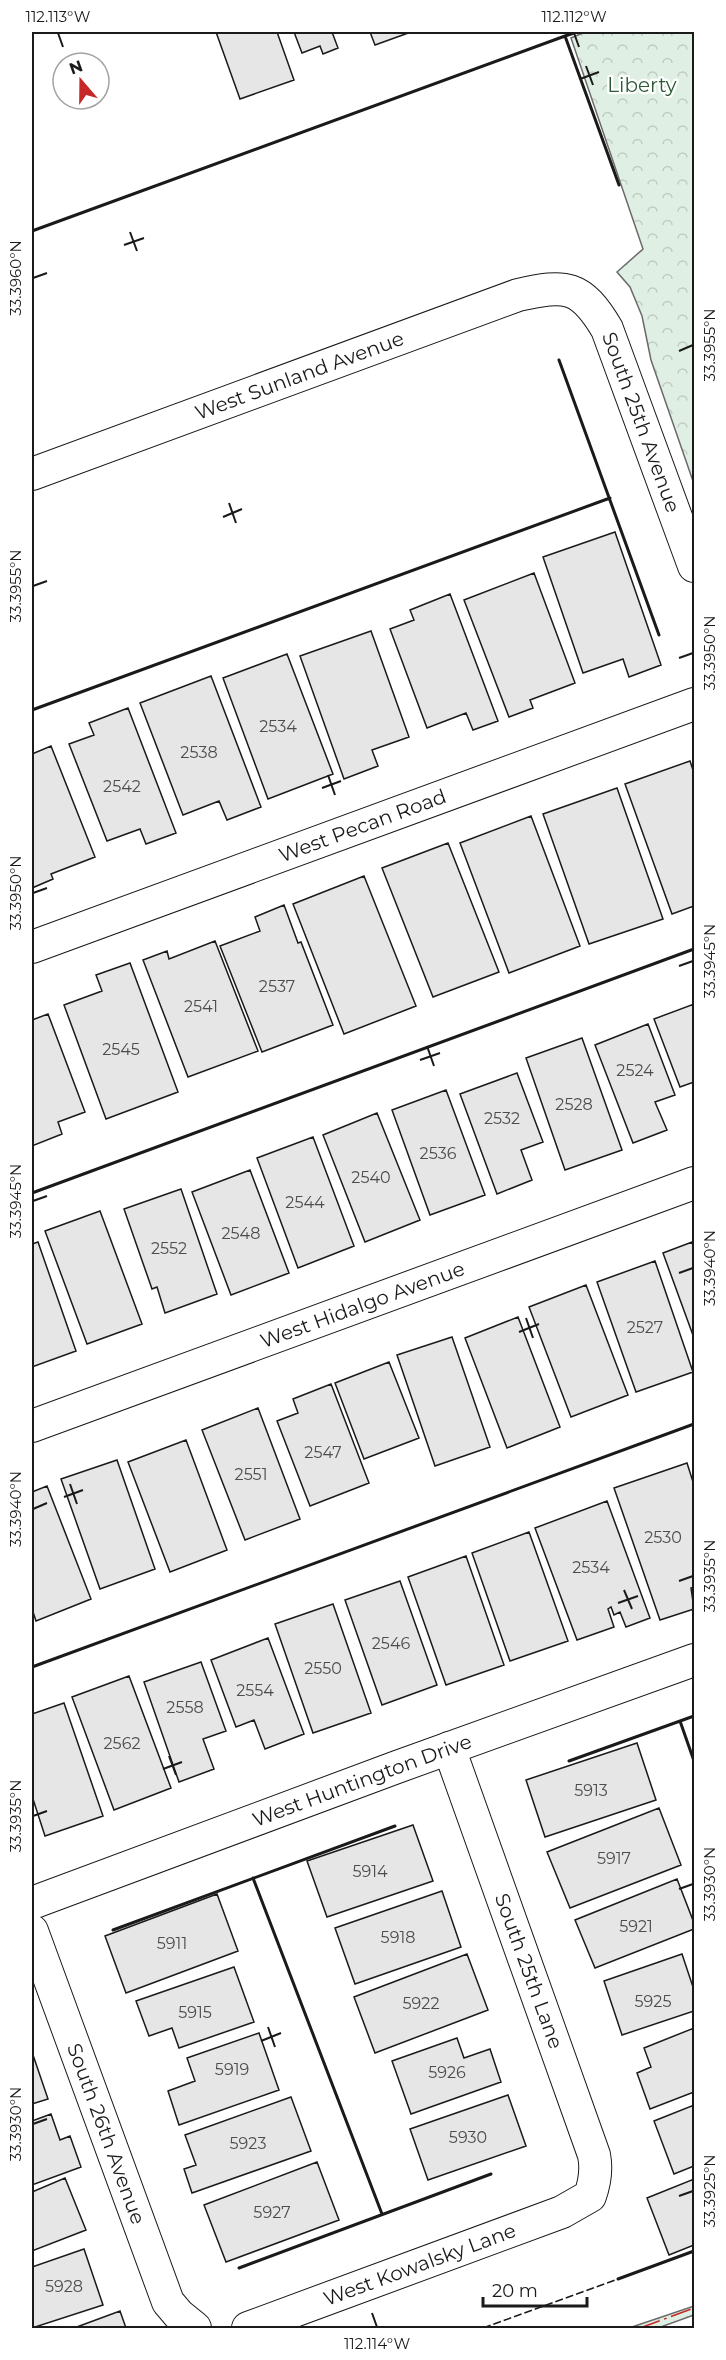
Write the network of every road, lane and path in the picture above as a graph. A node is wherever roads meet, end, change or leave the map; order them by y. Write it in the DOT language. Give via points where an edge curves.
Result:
graph roads {
  1 [pos="571,290"];
  2 [pos="32,474"];
  3 [pos="694,566"];
  4 [pos="694,704"];
  5 [pos="32,947"];
  6 [pos="694,1183"];
  7 [pos="32,1426"];
  8 [pos="694,1660"];
  9 [pos="449,1748"];
  10 [pos="32,1903"];
  11 [pos="32,1931"];
  12 [pos="590,2196"];
  13 [pos="195,2328"];
  14 [pos="248,2328"];
  1 -- 2 [label="street, West Sunland Avenue" via="543,289 518,295"];
  1 -- 3 [label="street, South 25th Avenue" via="591,305 607,329"];
  4 -- 5 [label="street, West Pecan Road"];
  6 -- 7 [label="street, West Hidalgo Avenue"];
  8 -- 9 [label="street, West Huntington Drive"];
  9 -- 10 [label="street, West Huntington Drive"];
  9 -- 12 [label="street, South 25th Lane" via="594,2155 595,2182"];
  11 -- 13 [label="street, South 26th Avenue" via="168,2302"];
  12 -- 14 [label="street, West Kowalsky Lane" via="562,2212"];
}
